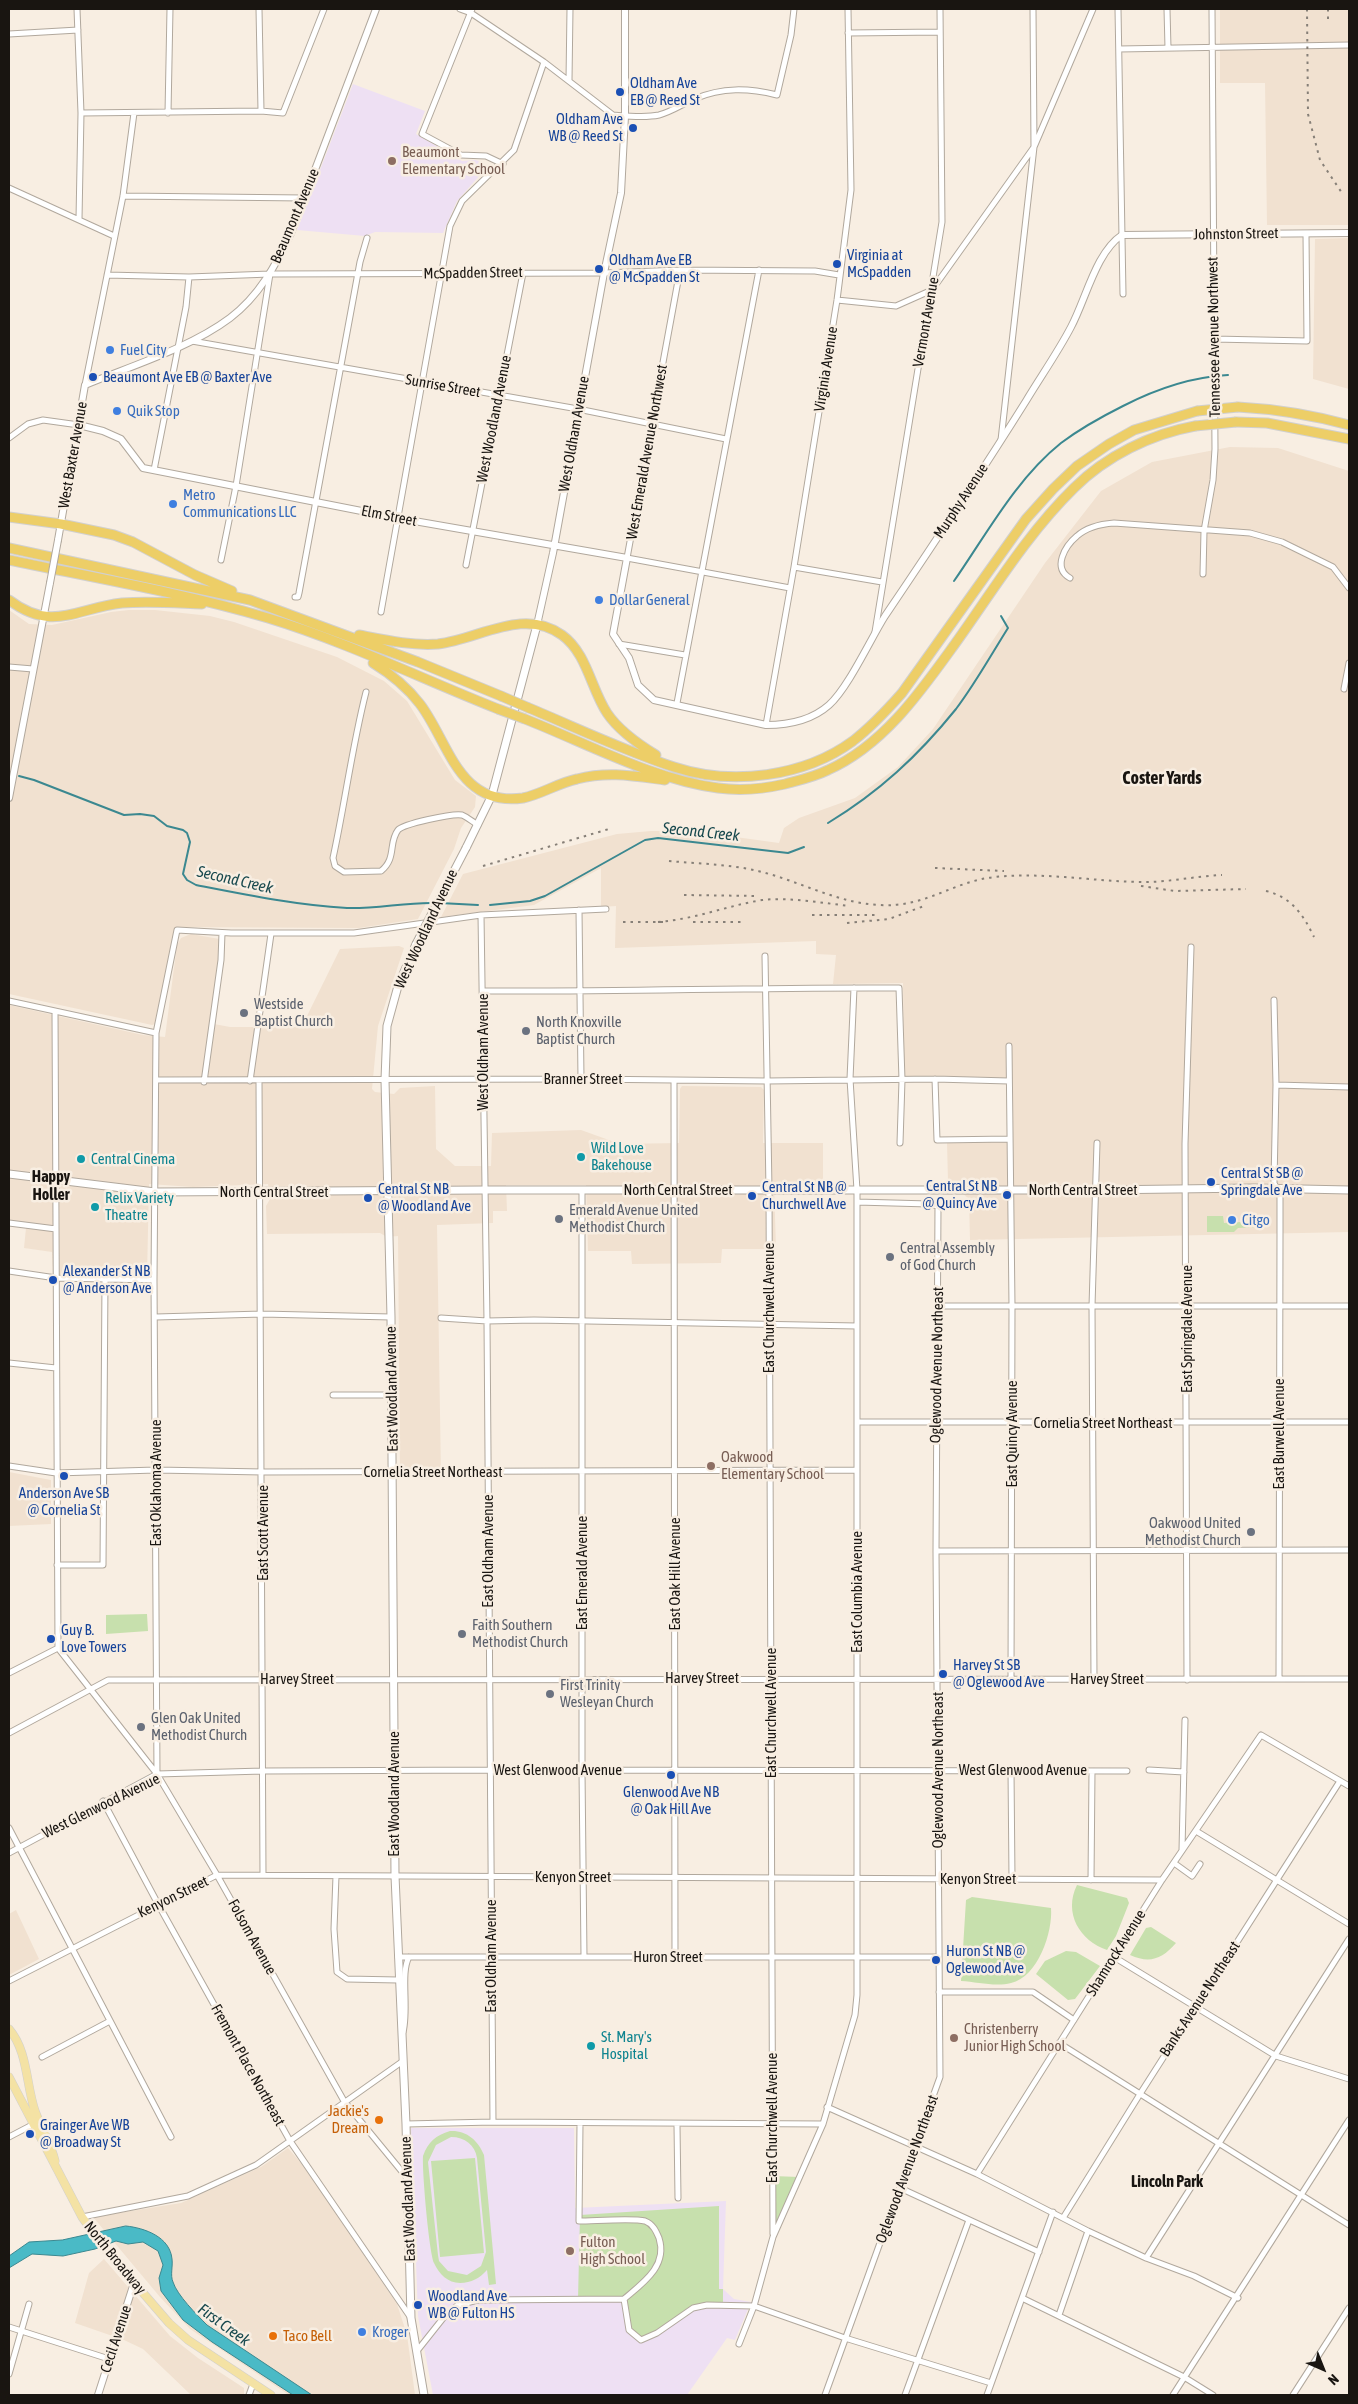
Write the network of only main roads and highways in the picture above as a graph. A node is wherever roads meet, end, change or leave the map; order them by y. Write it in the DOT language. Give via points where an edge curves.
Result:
graph roads {
  1 [pos="1349,425"];
  2 [pos="1349,439"];
  3 [pos="9,518"];
  4 [pos="9,548"];
  5 [pos="9,560"];
  6 [pos="9,600"];
  7 [pos="250,600"];
  8 [pos="220,605"];
  9 [pos="537,624"];
  10 [pos="330,628"];
  11 [pos="350,648"];
  12 [pos="675,767"];
  13 [pos="687,782"];
  14 [pos="492,795"];
  15 [pos="466,848"];
  16 [pos="9,1174"];
  17 [pos="1349,1190"];
  18 [pos="387,1192"];
  19 [pos="9,2029"];
  20 [pos="9,2077"];
  21 [pos="28,2078"];
  22 [pos="32,2125"];
  23 [pos="57,2171"];
  24 [pos="271,2395"];
  25 [pos="424,2395"];
  1 -- 12 [label="highway, bridge" via="1268,408 1238,407 1196,411 1134,430 1077,466 1053,489 1026,519 902,693 851,742 820,760 773,774 704,774"];
  2 -- 13 [label="highway, bridge" via="1267,423 1236,422 1195,426 1143,442 1108,461 1075,487 1051,513 918,694 884,732 830,770 805,779 744,790"];
  3 -- 7 [label="highway" via="114,534"];
  4 -- 7 [label="highway"];
  5 -- 8 [label="highway"];
  6 -- 8 [label="highway" via="43,617 65,617 111,604"];
  7 -- 10 [label="highway"];
  8 -- 11 [label="highway"];
  9 -- 10 [label="highway" via="513,624 438,644 389,642"];
  9 -- 12 [label="highway" via="562,635 572,644 608,714 623,731"];
  9 -- 14 [label="main road, West Oldham Avenue"];
  10 -- 12 [label="highway, bridge"];
  11 -- 13 [label="highway, bridge"];
  11 -- 14 [label="highway" via="407,689 421,705 454,765 466,779"];
  13 -- 14 [label="highway" via="622,773 598,774 523,798"];
  14 -- 15 [label="main road, West Oldham Avenue"];
  15 -- 18 [label="main road, West Woodland Avenue, bridge" via="416,944 398,986 388,1026 385,1080"];
  16 -- 18 [label="main road, North Central Street" via="155,1192"];
  17 -- 18 [label="main road, North Central Street"];
  18 -- 25 [label="main road, East Woodland Avenue" via="393,1472 394,1876 411,2318"];
  19 -- 21 [label="main road" via="21,2052"];
  20 -- 22 [label="main road, North Broadway"];
  21 -- 22 [label="main road"];
  21 -- 23 [label="main road" via="34,2109 53,2150"];
  22 -- 23 [label="main road, North Broadway"];
  23 -- 24 [label="main road, North Broadway" via="82,2217 169,2323 188,2340"];
}
